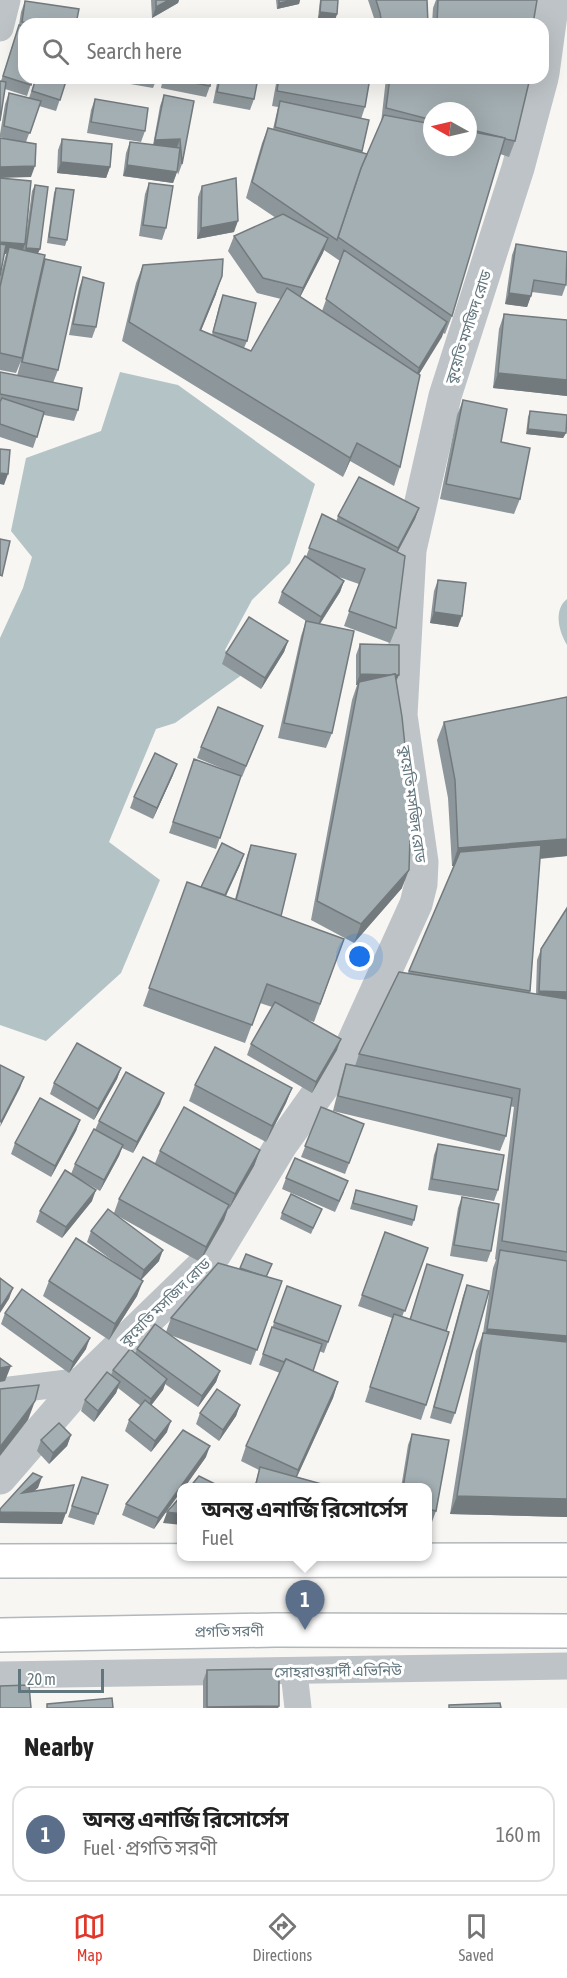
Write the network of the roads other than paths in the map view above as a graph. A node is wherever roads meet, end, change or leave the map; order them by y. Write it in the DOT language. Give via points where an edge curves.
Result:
graph roads {
  1 [pos="7,0"];
  2 [pos="553,0"];
  3 [pos="0,28"];
  4 [pos="549,29"];
  5 [pos="540,84"];
  6 [pos="84,1381"];
  7 [pos="0,1391"];
  8 [pos="0,1478"];
  9 [pos="432,1560"];
  10 [pos="567,1560"];
  11 [pos="0,1561"];
  12 [pos="177,1561"];
  13 [pos="567,1631"];
  14 [pos="0,1635"];
  15 [pos="567,1666"];
  16 [pos="294,1672"];
  17 [pos="0,1675"];
  18 [pos="298,1708"];
  1 -- 3 [label="street"];
  2 -- 4 [label="street"];
  5 -- 6 [label="street, কুয়েতি মসজিদ রোড" via="518,168 445,396 410,550 400,693 422,862 416,904 351,1047 281,1144 215,1254"];
  6 -- 7 [label="street"];
  6 -- 8 [label="street, কুয়েতি মসজিদ রোড"];
  9 -- 10 [label="main road"];
  11 -- 12 [label="main road"];
  13 -- 14 [label="main road, প্রগতি সরণী" via="275,1630"];
  15 -- 16 [label="street, সোহরাওয়ার্দী এভিনিউ"];
  16 -- 17 [label="street, সোহরাওয়ার্দী এভিনিউ"];
  16 -- 18 [label="street"];
}
